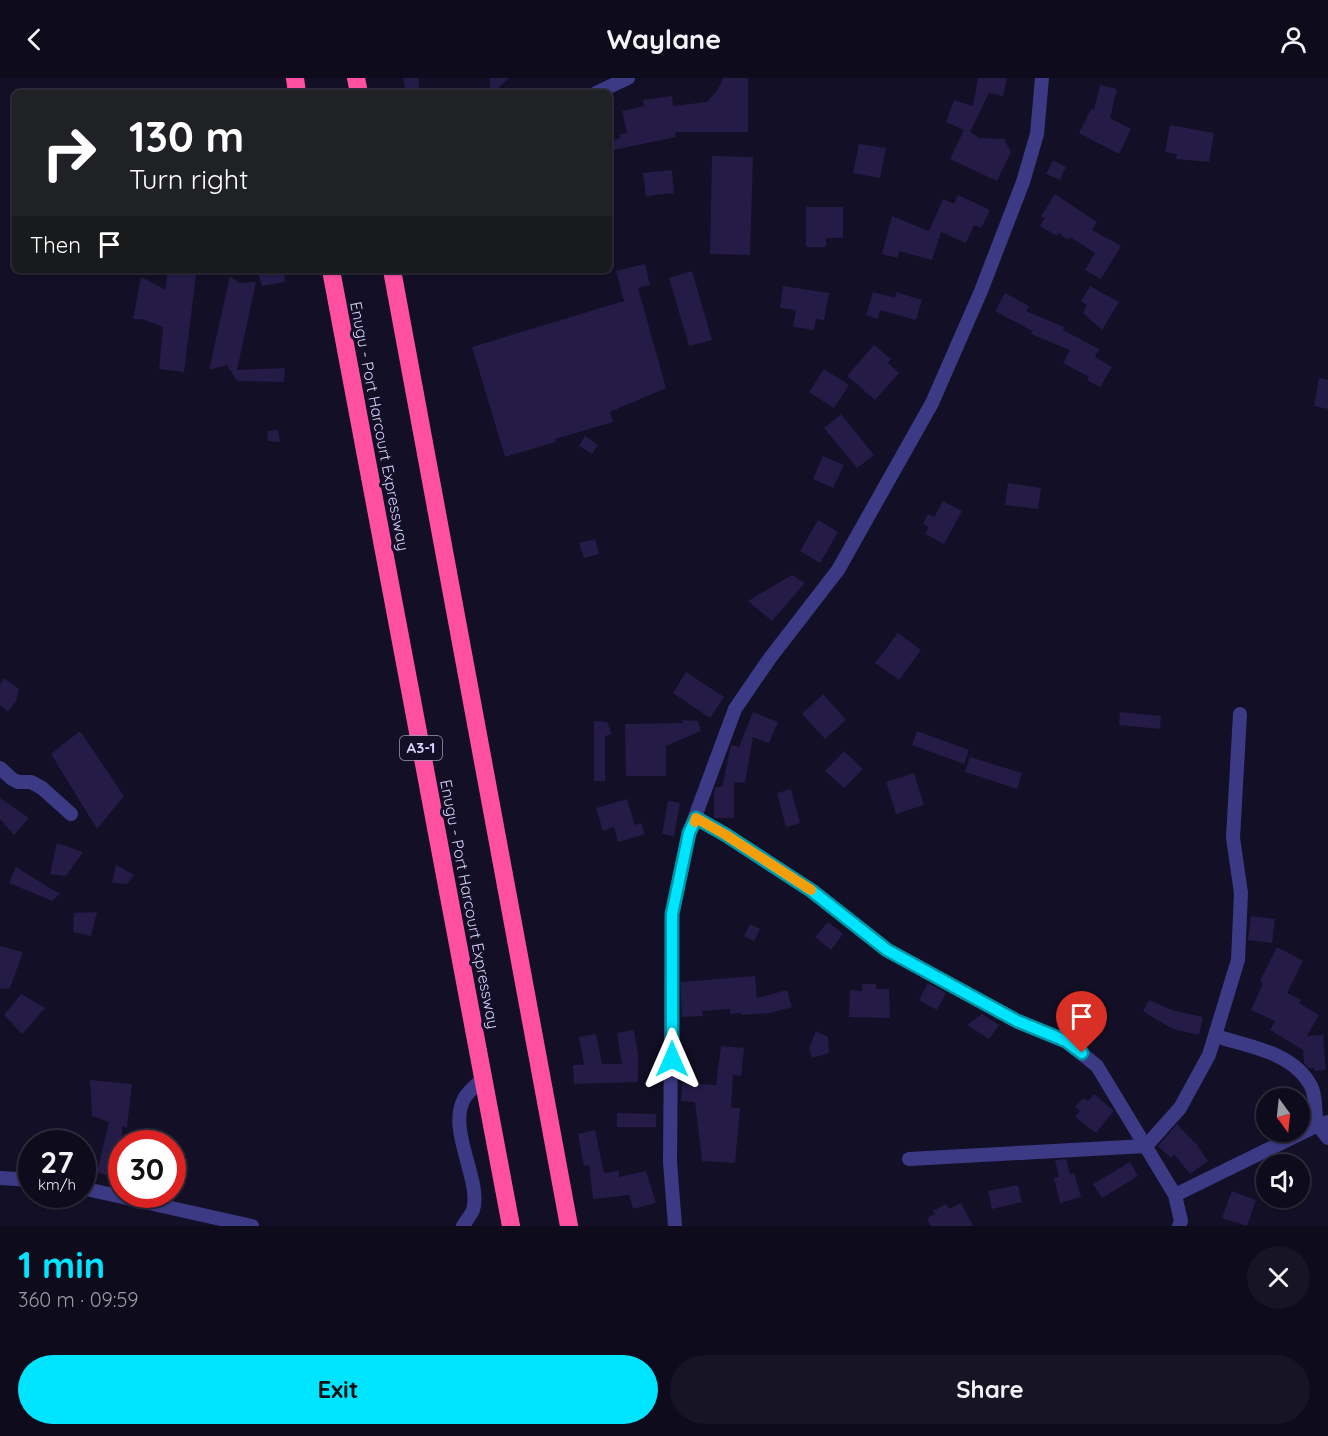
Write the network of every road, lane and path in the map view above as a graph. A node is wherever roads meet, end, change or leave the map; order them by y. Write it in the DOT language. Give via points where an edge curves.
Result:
graph roads {
  1 [pos="628,78"];
  2 [pos="1042,78"];
  3 [pos="602,90"];
  4 [pos="332,273"];
  5 [pos="393,273"];
  6 [pos="1240,714"];
  7 [pos="0,768"];
  8 [pos="71,814"];
  9 [pos="696,818"];
  10 [pos="1215,1036"];
  11 [pos="483,1078"];
  12 [pos="1323,1124"];
  13 [pos="1328,1138"];
  14 [pos="1146,1146"];
  15 [pos="909,1159"];
  16 [pos="0,1178"];
  17 [pos="18,1179"];
  18 [pos="96,1191"];
  19 [pos="1175,1195"];
  20 [pos="252,1226"];
  21 [pos="463,1226"];
  22 [pos="511,1226"];
  23 [pos="569,1226"];
  24 [pos="675,1226"];
  25 [pos="1179,1226"];
  1 -- 3 [label="street"];
  2 -- 9 [label="street" via="1037,134 1023,182 932,403 838,570 735,708"];
  4 -- 11 [label="highway, Enugu - Port Harcourt Expressway / A3-1"];
  5 -- 23 [label="highway"];
  6 -- 10 [label="street" via="1233,838 1241,893 1238,960"];
  7 -- 8 [label="street" via="18,782 31,782 42,788"];
  9 -- 14 [label="street" via="812,891 887,950 1017,1021 1066,1041 1097,1066"];
  9 -- 24 [label="street" via="689,833 672,914 670,1162"];
  10 -- 12 [label="street" via="1270,1052 1293,1064 1311,1086"];
  10 -- 14 [label="street" via="1180,1108"];
  11 -- 21 [label="street" via="464,1098 460,1110 461,1135 475,1194 473,1211"];
  11 -- 22 [label="highway, Enugu - Port Harcourt Expressway / A3-1"];
  12 -- 13 [label="street"];
  12 -- 19 [label="street"];
  14 -- 15 [label="street"];
  14 -- 19 [label="street"];
  16 -- 17 [label="street"];
  18 -- 20 [label="street"];
  19 -- 25 [label="street"];
}
